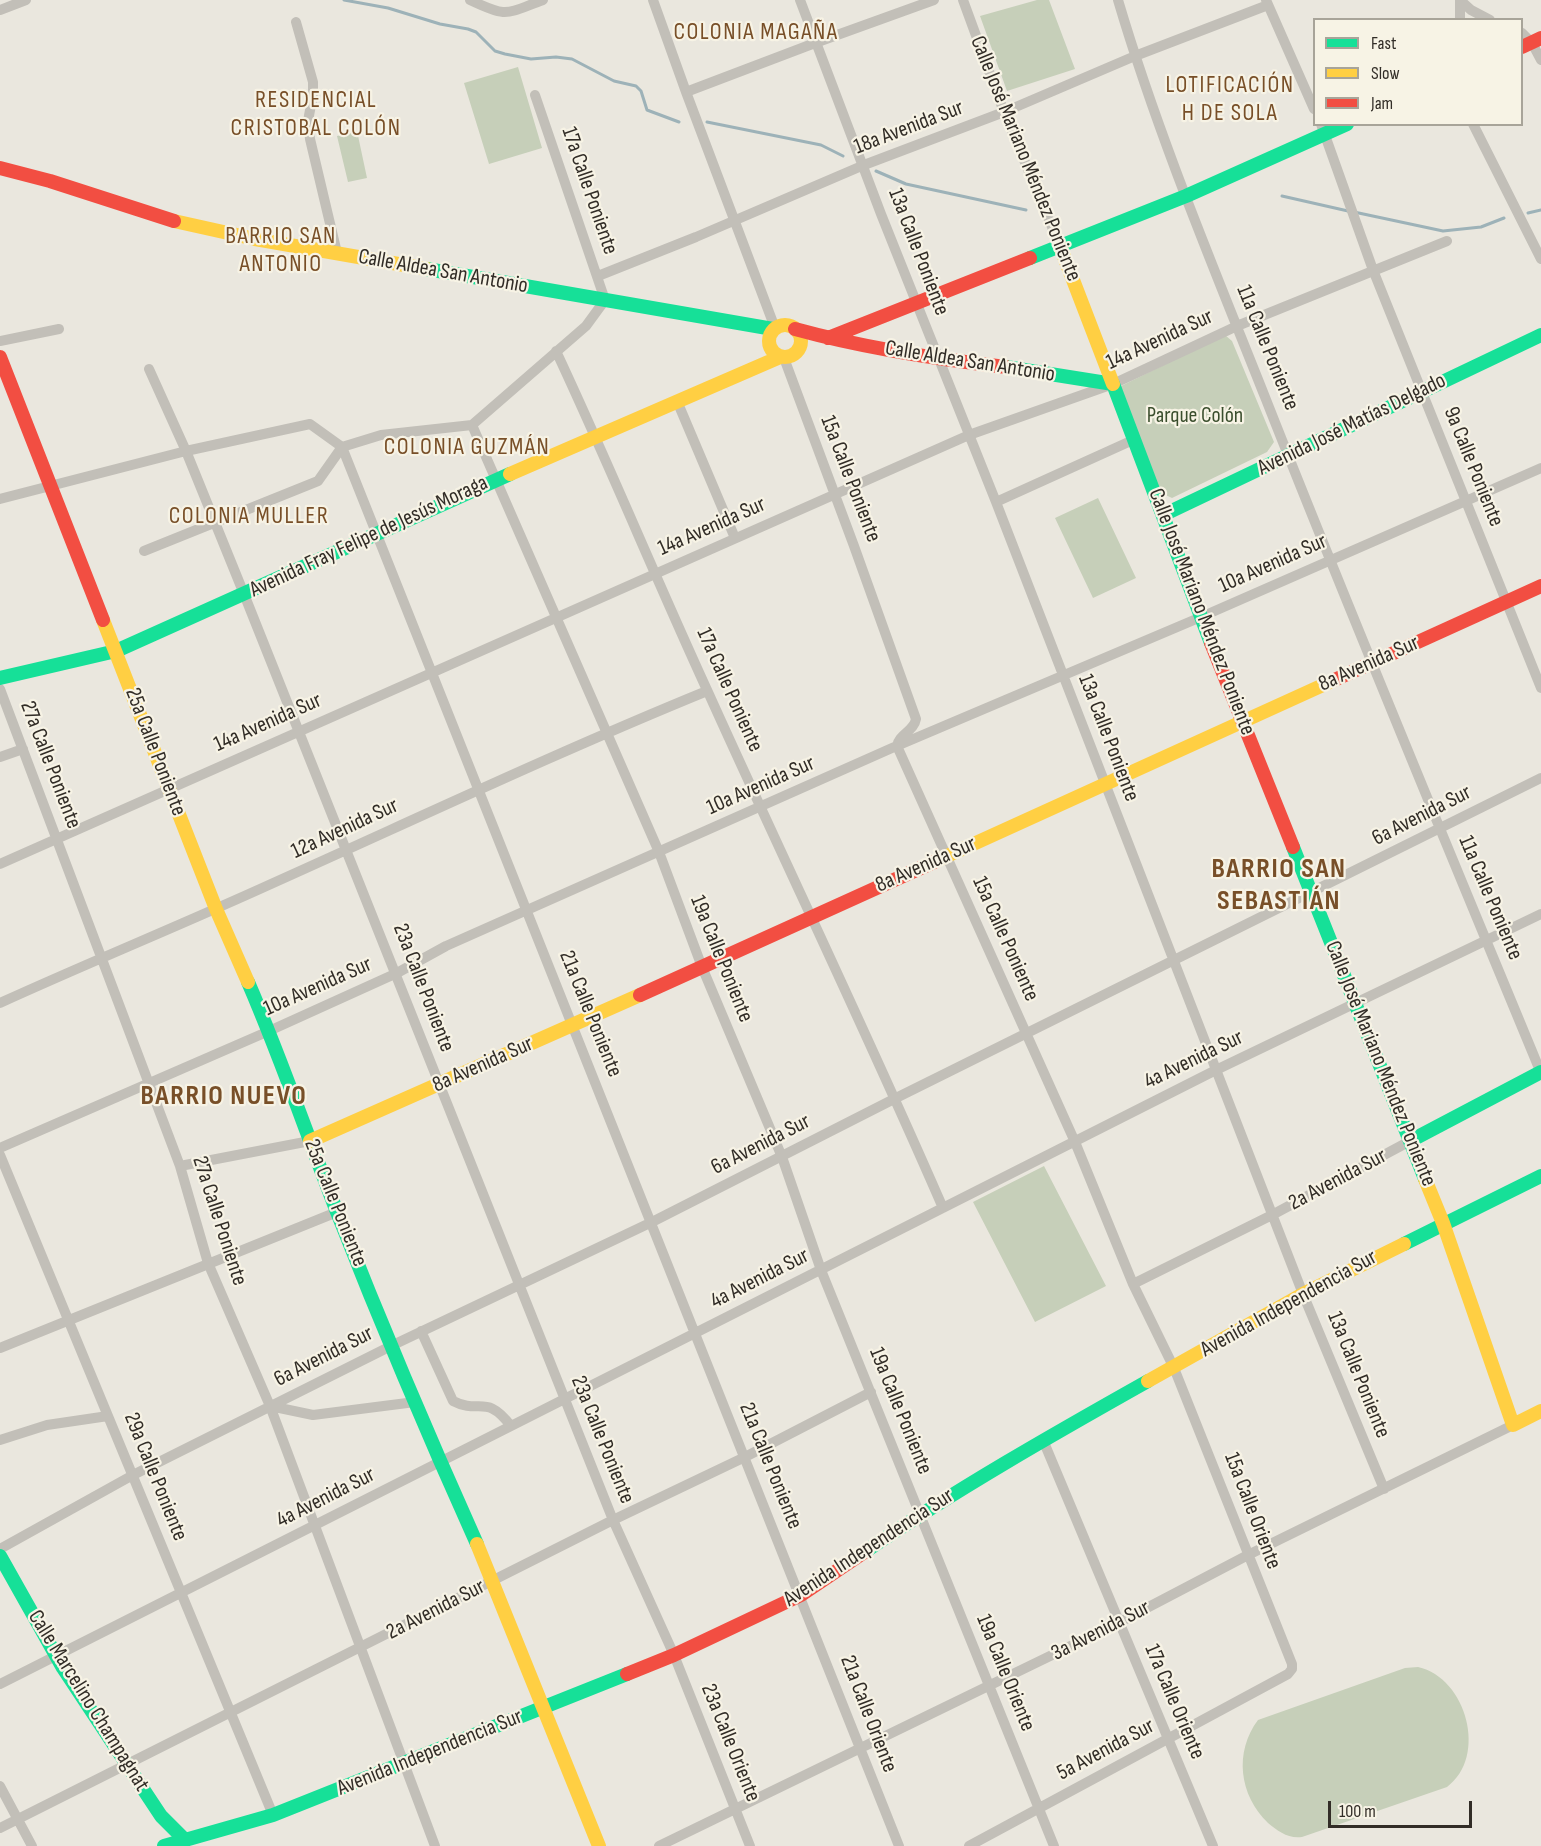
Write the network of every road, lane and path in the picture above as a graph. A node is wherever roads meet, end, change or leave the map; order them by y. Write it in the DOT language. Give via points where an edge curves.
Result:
graph roads {
  1 [pos="26,0"];
  2 [pos="470,0"];
  3 [pos="543,0"];
  4 [pos="653,0"];
  5 [pos="800,0"];
  6 [pos="934,0"];
  7 [pos="963,0"];
  8 [pos="1118,0"];
  9 [pos="1460,0"];
  10 [pos="1267,2"];
  11 [pos="0,10"];
  12 [pos="1460,18"];
  13 [pos="1486,18"];
  14 [pos="296,22"];
  15 [pos="1529,40"];
  16 [pos="815,43"];
  17 [pos="1135,56"];
  18 [pos="1541,60"];
  19 [pos="686,92"];
  20 [pos="535,96"];
  21 [pos="1313,107"];
  22 [pos="1004,112"];
  23 [pos="1474,126"];
  24 [pos="1324,129"];
  25 [pos="864,165"];
  26 [pos="0,168"];
  27 [pos="1186,196"];
  28 [pos="735,220"];
  29 [pos="1447,241"];
  30 [pos="1060,246"];
  31 [pos="337,253"];
  32 [pos="1541,259"];
  33 [pos="1372,270"];
  34 [pos="598,276"];
  35 [pos="605,300"];
  36 [pos="916,302"];
  37 [pos="1237,326"];
  38 [pos="59,329"];
  39 [pos="795,329"];
  40 [pos="1541,335"];
  41 [pos="828,338"];
  42 [pos="0,341"];
  43 [pos="774,346"];
  44 [pos="556,351"];
  45 [pos="797,352"];
  46 [pos="0,357"];
  47 [pos="939,359"];
  48 [pos="149,369"];
  49 [pos="1113,384"];
  50 [pos="1422,392"];
  51 [pos="677,401"];
  52 [pos="472,425"];
  53 [pos="969,435"];
  54 [pos="597,438"];
  55 [pos="1133,440"];
  56 [pos="342,447"];
  57 [pos="186,451"];
  58 [pos="1288,455"];
  59 [pos="1541,468"];
  60 [pos="496,480"];
  61 [pos="52,486"];
  62 [pos="834,495"];
  63 [pos="0,499"];
  64 [pos="1466,501"];
  65 [pos="996,502"];
  66 [pos="1163,515"];
  67 [pos="215,522"];
  68 [pos="377,533"];
  69 [pos="735,538"];
  70 [pos="144,551"];
  71 [pos="1330,560"];
  72 [pos="656,572"];
  73 [pos="1541,586"];
  74 [pos="244,594"];
  75 [pos="1507,602"];
  76 [pos="556,617"];
  77 [pos="1201,618"];
  78 [pos="116,651"];
  79 [pos="1371,663"];
  80 [pos="431,672"];
  81 [pos="1063,676"];
  82 [pos="0,678"];
  83 [pos="1541,688"];
  84 [pos="0,689"];
  85 [pos="707,691"];
  86 [pos="1243,722"];
  87 [pos="299,731"];
  88 [pos="606,732"];
  89 [pos="897,746"];
  90 [pos="23,749"];
  91 [pos="0,757"];
  92 [pos="1541,778"];
  93 [pos="1105,784"];
  94 [pos="169,789"];
  95 [pos="479,789"];
  96 [pos="761,807"];
  97 [pos="1440,829"];
  98 [pos="57,839"];
  99 [pos="347,850"];
  100 [pos="659,852"];
  101 [pos="946,856"];
  102 [pos="0,864"];
  103 [pos="1312,893"];
  104 [pos="216,909"];
  105 [pos="527,910"];
  106 [pos="1541,914"];
  107 [pos="810,917"];
  108 [pos="1486,940"];
  109 [pos="102,957"];
  110 [pos="1174,961"];
  111 [pos="702,967"];
  112 [pos="397,973"];
  113 [pos="0,1003"];
  114 [pos="1355,1003"];
  115 [pos="573,1024"];
  116 [pos="269,1031"];
  117 [pos="1026,1034"];
  118 [pos="1216,1070"];
  119 [pos="1541,1072"];
  120 [pos="149,1082"];
  121 [pos="439,1085"];
  122 [pos="896,1098"];
  123 [pos="310,1141"];
  124 [pos="1410,1141"];
  125 [pos="1075,1142"];
  126 [pos="0,1148"];
  127 [pos="0,1155"];
  128 [pos="782,1157"];
  129 [pos="180,1166"];
  130 [pos="1541,1176"];
  131 [pos="943,1208"];
  132 [pos="337,1212"];
  133 [pos="1272,1215"];
  134 [pos="652,1222"];
  135 [pos="1443,1223"];
  136 [pos="208,1263"];
  137 [pos="821,1270"];
  138 [pos="1133,1284"];
  139 [pos="520,1286"];
  140 [pos="1303,1294"];
  141 [pos="69,1321"];
  142 [pos="421,1331"];
  143 [pos="696,1333"];
  144 [pos="393,1345"];
  145 [pos="0,1348"];
  146 [pos="1174,1368"];
  147 [pos="871,1392"];
  148 [pos="565,1398"];
  149 [pos="415,1402"];
  150 [pos="270,1406"];
  151 [pos="1541,1411"];
  152 [pos="108,1416"];
  153 [pos="1513,1425"];
  154 [pos="511,1426"];
  155 [pos="0,1440"];
  156 [pos="1043,1440"];
  157 [pos="745,1457"];
  158 [pos="440,1462"];
  159 [pos="133,1475"];
  160 [pos="1384,1490"];
  161 [pos="920,1514"];
  162 [pos="614,1520"];
  163 [pos="315,1526"];
  164 [pos="0,1549"];
  165 [pos="1248,1555"];
  166 [pos="0,1556"];
  167 [pos="493,1581"];
  168 [pos="181,1593"];
  169 [pos="801,1595"];
  170 [pos="1120,1622"];
  171 [pos="361,1648"];
  172 [pos="674,1655"];
  173 [pos="56,1656"];
  174 [pos="1292,1669"];
  175 [pos="0,1684"];
  176 [pos="989,1686"];
  177 [pos="543,1707"];
  178 [pos="231,1713"];
  179 [pos="1168,1739"];
  180 [pos="861,1749"];
  181 [pos="405,1764"];
  182 [pos="128,1765"];
  183 [pos="0,1786"];
  184 [pos="735,1808"];
  185 [pos="1038,1808"];
  186 [pos="273,1815"];
  187 [pos="17,1820"];
  188 [pos="0,1828"];
  189 [pos="190,1843"];
  190 [pos="32,1846"];
  191 [pos="164,1846"];
  192 [pos="435,1846"];
  193 [pos="599,1846"];
  194 [pos="658,1846"];
  195 [pos="750,1846"];
  196 [pos="899,1846"];
  197 [pos="969,1846"];
  198 [pos="1054,1846"];
  199 [pos="1214,1846"];
  1 -- 11 [label="street"];
  2 -- 3 [label="street" via="508,13"];
  4 -- 19 [label="street, 15a Calle Poniente"];
  5 -- 16 [label="street, 13a Calle Poniente"];
  6 -- 16 [label="street"];
  7 -- 22 [label="street, Calle José Mariano Méndez Poniente"];
  8 -- 17 [label="street, 11a Calle Poniente"];
  9 -- 12 [label="street"];
  9 -- 13 [label="street"];
  10 -- 17 [label="street, 18a Avenida Sur"];
  10 -- 21 [label="street"];
  14 -- 31 [label="street" via="313,82 310,139"];
  15 -- 18 [label="street"];
  16 -- 19 [label="street"];
  16 -- 25 [label="street, 13a Calle Poniente"];
  17 -- 22 [label="street, 18a Avenida Sur"];
  17 -- 27 [label="street, 11a Calle Poniente"];
  19 -- 28 [label="street, 15a Calle Poniente"];
  20 -- 34 [label="street, 17a Calle Poniente"];
  22 -- 25 [label="street, 18a Avenida Sur"];
  22 -- 30 [label="street, Calle José Mariano Méndez Poniente"];
  23 -- 32 [label="street"];
  24 -- 27 [label="street"];
  24 -- 33 [label="street, 9a Calle Poniente"];
  25 -- 28 [label="street, 18a Avenida Sur"];
  25 -- 36 [label="street, 13a Calle Poniente"];
  26 -- 31 [label="street, Calle Aldea San Antonio" via="172,220"];
  27 -- 30 [label="street"];
  27 -- 37 [label="street, 11a Calle Poniente"];
  28 -- 34 [label="street, 18a Avenida Sur"];
  28 -- 43 [label="street, 15a Calle Poniente"];
  29 -- 33 [label="street, 14a Avenida Sur"];
  30 -- 36 [label="street"];
  30 -- 49 [label="street, Calle José Mariano Méndez Poniente"];
  31 -- 35 [label="street, Calle Aldea San Antonio"];
  33 -- 37 [label="street, 14a Avenida Sur"];
  33 -- 50 [label="street, 9a Calle Poniente"];
  34 -- 35 [label="street, 17a Calle Poniente"];
  35 -- 43 [label="street, Calle Aldea San Antonio" via="750,326"];
  35 -- 44 [label="street" via="586,326"];
  36 -- 41 [label="street"];
  36 -- 47 [label="street, 13a Calle Poniente"];
  37 -- 49 [label="street, 14a Avenida Sur"];
  37 -- 58 [label="street, 11a Calle Poniente"];
  38 -- 42 [label="street"];
  39 -- 41 [label="street, Calle Aldea San Antonio"];
  39 -- 43 [label="street, Calle Aldea San Antonio" via="785,325"];
  39 -- 45 [label="street" via="801,338"];
  40 -- 50 [label="street, Avenida José Matías Delgado"];
  41 -- 45 [label="street"];
  41 -- 47 [label="street, Calle Aldea San Antonio"];
  43 -- 45 [label="street, Avenida Fray Felipe de Jesús Moraga"];
  43 -- 51 [label="street, Avenida Fray Felipe de Jesús Moraga"];
  43 -- 62 [label="street, 15a Calle Poniente"];
  44 -- 52 [label="street"];
  44 -- 54 [label="street, 17a Calle Poniente"];
  46 -- 61 [label="street, 25a Calle Poniente"];
  47 -- 49 [label="street, Calle Aldea San Antonio"];
  47 -- 53 [label="street, 13a Calle Poniente"];
  48 -- 57 [label="street, 23a Calle Poniente"];
  49 -- 53 [label="street, 14a Avenida Sur"];
  49 -- 55 [label="street, Calle José Mariano Méndez Poniente"];
  50 -- 58 [label="street, Avenida José Matías Delgado"];
  50 -- 64 [label="street, 9a Calle Poniente"];
  51 -- 54 [label="street, Avenida Fray Felipe de Jesús Moraga"];
  51 -- 69 [label="street"];
  52 -- 56 [label="street" via="381,435"];
  52 -- 60 [label="street, 19a Calle Poniente"];
  53 -- 62 [label="street, 14a Avenida Sur"];
  53 -- 65 [label="street, 13a Calle Poniente"];
  54 -- 60 [label="street, Avenida Fray Felipe de Jesús Moraga"];
  54 -- 72 [label="street, 17a Calle Poniente"];
  55 -- 65 [label="street"];
  55 -- 66 [label="street, Calle José Mariano Méndez Poniente"];
  56 -- 57 [label="street" via="310,424"];
  56 -- 67 [label="street" via="318,481"];
  56 -- 68 [label="street, 21a Calle Poniente"];
  57 -- 61 [label="street"];
  57 -- 67 [label="street, 23a Calle Poniente"];
  58 -- 66 [label="street, Avenida José Matías Delgado"];
  58 -- 71 [label="street, 11a Calle Poniente"];
  59 -- 64 [label="street, 10a Avenida Sur"];
  60 -- 68 [label="street, Avenida Fray Felipe de Jesús Moraga"];
  60 -- 76 [label="street, 19a Calle Poniente"];
  61 -- 63 [label="street"];
  61 -- 78 [label="street, 25a Calle Poniente"];
  62 -- 69 [label="street, 14a Avenida Sur"];
  62 -- 89 [label="street, 15a Calle Poniente" via="916,719"];
  64 -- 71 [label="street, 10a Avenida Sur"];
  64 -- 75 [label="street, 9a Calle Poniente"];
  65 -- 81 [label="street, 13a Calle Poniente"];
  66 -- 77 [label="street, Calle José Mariano Méndez Poniente"];
  67 -- 70 [label="street"];
  67 -- 74 [label="street, 23a Calle Poniente"];
  68 -- 74 [label="street, Avenida Fray Felipe de Jesús Moraga"];
  68 -- 80 [label="street, 21a Calle Poniente"];
  69 -- 72 [label="street, 14a Avenida Sur"];
  71 -- 77 [label="street, 10a Avenida Sur"];
  71 -- 79 [label="street, 11a Calle Poniente"];
  72 -- 76 [label="street, 14a Avenida Sur"];
  72 -- 85 [label="street, 17a Calle Poniente"];
  73 -- 75 [label="street, 8a Avenida Sur"];
  74 -- 78 [label="street, Avenida Fray Felipe de Jesús Moraga"];
  74 -- 87 [label="street, 23a Calle Poniente"];
  75 -- 79 [label="street, 8a Avenida Sur"];
  75 -- 83 [label="street, 9a Calle Poniente"];
  76 -- 80 [label="street, 14a Avenida Sur"];
  76 -- 88 [label="street, 19a Calle Poniente"];
  77 -- 81 [label="street, 10a Avenida Sur"];
  77 -- 86 [label="street, Calle José Mariano Méndez Poniente"];
  78 -- 82 [label="street, Avenida Fray Felipe de Jesús Moraga"];
  78 -- 94 [label="street, 25a Calle Poniente"];
  79 -- 86 [label="street, 8a Avenida Sur"];
  79 -- 97 [label="street, 11a Calle Poniente"];
  80 -- 87 [label="street, 14a Avenida Sur"];
  80 -- 95 [label="street, 21a Calle Poniente"];
  81 -- 89 [label="street, 10a Avenida Sur"];
  81 -- 93 [label="street, 13a Calle Poniente"];
  84 -- 90 [label="street, 27a Calle Poniente"];
  85 -- 88 [label="street, 12a Avenida Sur"];
  85 -- 96 [label="street, 17a Calle Poniente"];
  86 -- 93 [label="street, 8a Avenida Sur"];
  86 -- 103 [label="street, Calle José Mariano Méndez Poniente"];
  87 -- 94 [label="street, 14a Avenida Sur"];
  87 -- 99 [label="street, 23a Calle Poniente"];
  88 -- 95 [label="street, 12a Avenida Sur"];
  88 -- 100 [label="street, 19a Calle Poniente"];
  89 -- 96 [label="street, 10a Avenida Sur"];
  89 -- 101 [label="street, 15a Calle Poniente"];
  90 -- 91 [label="street"];
  90 -- 98 [label="street, 27a Calle Poniente"];
  92 -- 97 [label="street, 6a Avenida Sur"];
  93 -- 101 [label="street, 8a Avenida Sur"];
  93 -- 110 [label="street, 13a Calle Poniente"];
  94 -- 98 [label="street, 14a Avenida Sur"];
  94 -- 104 [label="street, 25a Calle Poniente"];
  95 -- 99 [label="street, 12a Avenida Sur"];
  95 -- 105 [label="street, 21a Calle Poniente"];
  96 -- 100 [label="street, 10a Avenida Sur"];
  96 -- 107 [label="street, 17a Calle Poniente"];
  97 -- 103 [label="street, 6a Avenida Sur"];
  97 -- 108 [label="street, 11a Calle Poniente"];
  98 -- 102 [label="street, 14a Avenida Sur"];
  98 -- 109 [label="street, 27a Calle Poniente"];
  99 -- 104 [label="street, 12a Avenida Sur"];
  99 -- 112 [label="street, 23a Calle Poniente"];
  100 -- 105 [label="street, 10a Avenida Sur"];
  100 -- 111 [label="street, 19a Calle Poniente"];
  101 -- 107 [label="street, 8a Avenida Sur"];
  101 -- 117 [label="street, 15a Calle Poniente"];
  103 -- 110 [label="street, 6a Avenida Sur"];
  103 -- 114 [label="street, Calle José Mariano Méndez Poniente"];
  104 -- 109 [label="street, 12a Avenida Sur"];
  104 -- 116 [label="street, 25a Calle Poniente"];
  105 -- 112 [label="street, 10a Avenida Sur"];
  105 -- 115 [label="street, 21a Calle Poniente"];
  106 -- 108 [label="street, 4a Avenida Sur"];
  107 -- 111 [label="street, 8a Avenida Sur"];
  107 -- 122 [label="street, 17a Calle Poniente"];
  108 -- 114 [label="street, 4a Avenida Sur"];
  108 -- 119 [label="street, 11a Calle Poniente"];
  109 -- 113 [label="street, 12a Avenida Sur"];
  109 -- 120 [label="street, 27a Calle Poniente"];
  110 -- 117 [label="street, 6a Avenida Sur"];
  110 -- 118 [label="street, 13a Calle Poniente"];
  111 -- 115 [label="street, 8a Avenida Sur"];
  111 -- 128 [label="street, 19a Calle Poniente"];
  112 -- 116 [label="street, 10a Avenida Sur"];
  112 -- 121 [label="street, 23a Calle Poniente"];
  114 -- 118 [label="street, 4a Avenida Sur"];
  114 -- 124 [label="street, Calle José Mariano Méndez Poniente"];
  115 -- 121 [label="street, 8a Avenida Sur"];
  115 -- 134 [label="street, 21a Calle Poniente"];
  116 -- 120 [label="street, 10a Avenida Sur"];
  116 -- 123 [label="street, 25a Calle Poniente"];
  117 -- 122 [label="street, 6a Avenida Sur"];
  117 -- 125 [label="street, 15a Calle Poniente"];
  118 -- 125 [label="street, 4a Avenida Sur"];
  118 -- 133 [label="street, 13a Calle Poniente"];
  119 -- 124 [label="street, 2a Avenida Sur"];
  120 -- 126 [label="street, 10a Avenida Sur"];
  120 -- 129 [label="street, 27a Calle Poniente"];
  121 -- 123 [label="street, 8a Avenida Sur"];
  121 -- 139 [label="street, 23a Calle Poniente"];
  122 -- 128 [label="street, 6a Avenida Sur"];
  122 -- 131 [label="street, 17a Calle Poniente"];
  123 -- 129 [label="street"];
  123 -- 132 [label="street, 25a Calle Poniente"];
  124 -- 133 [label="street, 2a Avenida Sur"];
  124 -- 135 [label="street, Calle José Mariano Méndez Poniente"];
  125 -- 131 [label="street, 4a Avenida Sur"];
  125 -- 138 [label="street, 15a Calle Poniente"];
  127 -- 141 [label="street, 29a Calle Poniente"];
  128 -- 134 [label="street, 6a Avenida Sur"];
  128 -- 137 [label="street, 19a Calle Poniente"];
  129 -- 136 [label="street, 27a Calle Poniente"];
  130 -- 135 [label="street, Avenida Independencia Sur"];
  131 -- 137 [label="street, 4a Avenida Sur"];
  132 -- 136 [label="street"];
  132 -- 144 [label="street, 25a Calle Poniente"];
  133 -- 138 [label="street, 2a Avenida Sur"];
  133 -- 140 [label="street, 13a Calle Poniente"];
  134 -- 139 [label="street, 6a Avenida Sur"];
  134 -- 143 [label="street, 21a Calle Poniente"];
  135 -- 140 [label="street, Avenida Independencia Sur"];
  135 -- 153 [label="street, Calle José Mariano Méndez Poniente"];
  136 -- 141 [label="street"];
  136 -- 150 [label="street, 27a Calle Poniente"];
  137 -- 143 [label="street, 4a Avenida Sur"];
  137 -- 147 [label="street, 19a Calle Poniente"];
  138 -- 146 [label="street, 15a Calle Poniente"];
  139 -- 142 [label="street, 6a Avenida Sur"];
  139 -- 148 [label="street, 23a Calle Poniente"];
  140 -- 146 [label="street, Avenida Independencia Sur"];
  140 -- 160 [label="street, 13a Calle Poniente"];
  141 -- 145 [label="street"];
  141 -- 152 [label="street, 29a Calle Poniente"];
  142 -- 144 [label="street, 6a Avenida Sur"];
  142 -- 154 [label="street" via="453,1401 495,1408"];
  143 -- 148 [label="street, 4a Avenida Sur"];
  143 -- 157 [label="street, 21a Calle Poniente"];
  144 -- 149 [label="street, 25a Calle Poniente"];
  144 -- 150 [label="street, 6a Avenida Sur"];
  146 -- 156 [label="street, Avenida Independencia Sur"];
  146 -- 165 [label="street, 15a Calle Oriente"];
  147 -- 157 [label="street, 2a Avenida Sur"];
  147 -- 161 [label="street, 19a Calle Poniente"];
  148 -- 154 [label="street, 4a Avenida Sur"];
  148 -- 162 [label="street, 23a Calle Poniente"];
  149 -- 150 [label="street" via="313,1415"];
  149 -- 158 [label="street, 25a Calle Poniente"];
  150 -- 159 [label="street, 6a Avenida Sur"];
  150 -- 163 [label="street, 27a Calle Poniente"];
  151 -- 153 [label="street, 3a Avenida Sur"];
  152 -- 155 [label="street" via="47,1425"];
  152 -- 159 [label="street, 29a Calle Poniente"];
  153 -- 160 [label="street, 3a Avenida Sur"];
  154 -- 158 [label="street, 4a Avenida Sur"];
  156 -- 161 [label="street, Avenida Independencia Sur"];
  156 -- 170 [label="street, 17a Calle Oriente"];
  157 -- 162 [label="street, 2a Avenida Sur"];
  157 -- 169 [label="street, 21a Calle Poniente"];
  158 -- 163 [label="street, 4a Avenida Sur"];
  158 -- 167 [label="street, 25a Calle Poniente"];
  159 -- 164 [label="street, 6a Avenida Sur"];
  159 -- 168 [label="street, 29a Calle Poniente"];
  160 -- 165 [label="street, 3a Avenida Sur"];
  161 -- 169 [label="street, Avenida Independencia Sur"];
  161 -- 176 [label="street, 19a Calle Oriente"];
  162 -- 167 [label="street, 2a Avenida Sur"];
  162 -- 172 [label="street, 23a Calle Poniente"];
  163 -- 168 [label="street, 4a Avenida Sur"];
  163 -- 171 [label="street, 27a Calle Poniente"];
  165 -- 170 [label="street, 3a Avenida Sur"];
  165 -- 174 [label="street, 15a Calle Oriente"];
  166 -- 173 [label="street, Calle Marcelino Champagnat"];
  167 -- 171 [label="street, 2a Avenida Sur"];
  167 -- 177 [label="street, 25a Calle Poniente"];
  168 -- 173 [label="street, 4a Avenida Sur"];
  168 -- 178 [label="street, 29a Calle Poniente"];
  169 -- 172 [label="street, Avenida Independencia Sur"];
  169 -- 180 [label="street, 21a Calle Oriente"];
  170 -- 176 [label="street, 3a Avenida Sur"];
  170 -- 179 [label="street, 17a Calle Oriente"];
  171 -- 178 [label="street, 2a Avenida Sur"];
  171 -- 181 [label="street, 27a Calle Poniente"];
  172 -- 177 [label="street, Avenida Independencia Sur"];
  172 -- 184 [label="street, 23a Calle Oriente"];
  173 -- 175 [label="street, 4a Avenida Sur"];
  173 -- 182 [label="street, Calle Marcelino Champagnat"];
  174 -- 179 [label="street, 5a Avenida Sur"];
  176 -- 180 [label="street, 3a Avenida Sur"];
  176 -- 185 [label="street, 19a Calle Oriente"];
  177 -- 181 [label="street, Avenida Independencia Sur"];
  177 -- 193 [label="street, 25a Calle Poniente"];
  178 -- 182 [label="street, 2a Avenida Sur"];
  178 -- 186 [label="street, 29a Calle Poniente"];
  179 -- 185 [label="street, 5a Avenida Sur"];
  179 -- 199 [label="street, 17a Calle Oriente"];
  180 -- 184 [label="street, 3a Avenida Sur"];
  180 -- 196 [label="street, 21a Calle Oriente"];
  181 -- 186 [label="street, Avenida Independencia Sur"];
  181 -- 192 [label="street, 27a Calle Poniente"];
  182 -- 187 [label="street, 2a Avenida Sur"];
  182 -- 189 [label="street, Calle Marcelino Champagnat" via="161,1816"];
  183 -- 187 [label="street"];
  184 -- 194 [label="street, 3a Avenida Sur"];
  184 -- 195 [label="street, 23a Calle Oriente"];
  185 -- 197 [label="street, 5a Avenida Sur"];
  185 -- 198 [label="street, 19a Calle Oriente"];
  186 -- 189 [label="street, Avenida Independencia Sur"];
  187 -- 188 [label="street, 2a Avenida Sur"];
  187 -- 190 [label="street"];
  189 -- 191 [label="street, Avenida Independencia Sur"];
}
